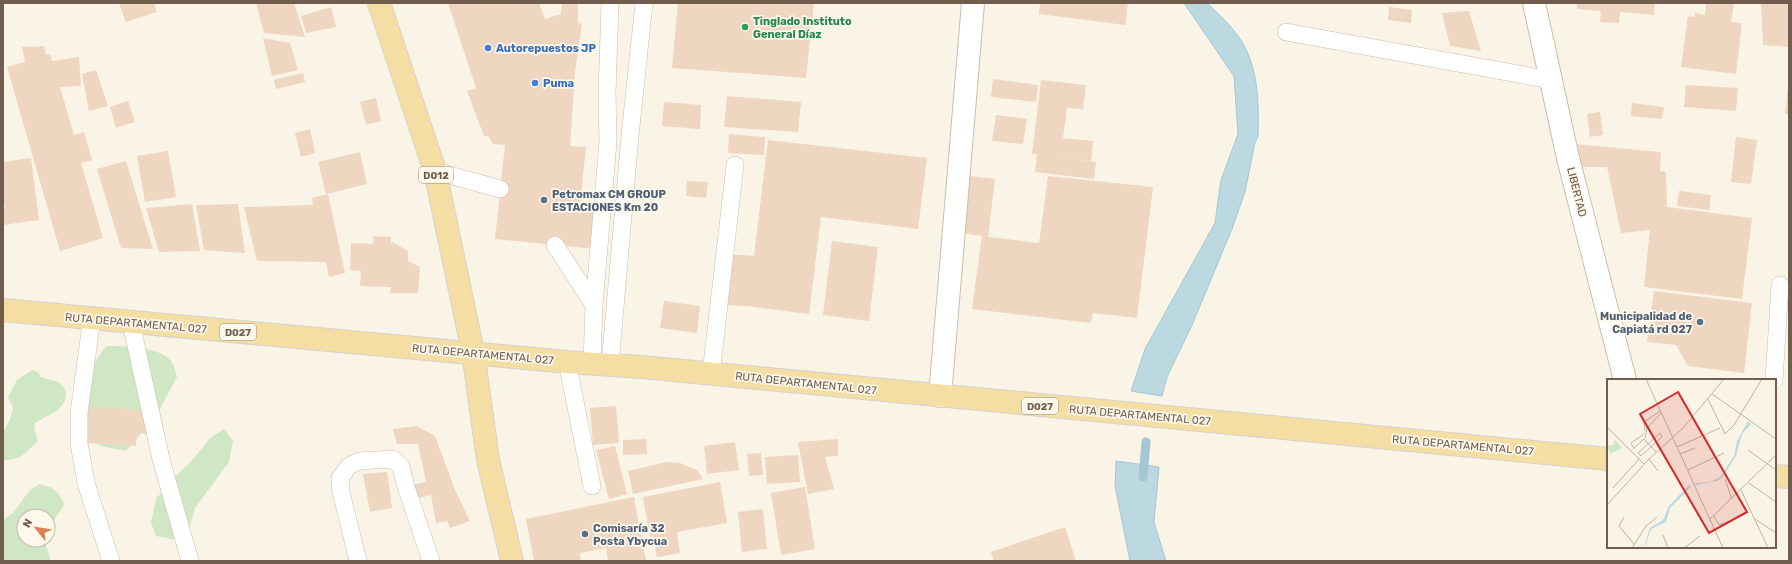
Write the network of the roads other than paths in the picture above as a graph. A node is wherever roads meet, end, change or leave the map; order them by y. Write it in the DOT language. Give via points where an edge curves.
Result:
graph roads {
  1 [pos="379,3"];
  2 [pos="610,3"];
  3 [pos="644,3"];
  4 [pos="973,3"];
  5 [pos="1534,3"];
  6 [pos="1286,32"];
  7 [pos="1551,80"];
  8 [pos="735,165"];
  9 [pos="435,171"];
  10 [pos="500,189"];
  11 [pos="555,245"];
  12 [pos="1780,285"];
  13 [pos="594,305"];
  14 [pos="3,310"];
  15 [pos="92,318"];
  16 [pos="131,323"];
  17 [pos="473,352"];
  18 [pos="568,362"];
  19 [pos="601,364"];
  20 [pos="711,374"];
  21 [pos="1625,379"];
  22 [pos="1774,379"];
  23 [pos="940,396"];
  24 [pos="1607,459"];
  25 [pos="1776,476"];
  26 [pos="1789,477"];
  27 [pos="592,486"];
  28 [pos="111,561"];
  29 [pos="190,561"];
  30 [pos="358,561"];
  31 [pos="431,561"];
  32 [pos="512,561"];
  1 -- 9 [label="main road, D012"];
  2 -- 13 [label="lane" via="608,142"];
  3 -- 19 [label="lane"];
  4 -- 23 [label="street"];
  5 -- 7 [label="street, LIBERTAD"];
  6 -- 7 [label="lane"];
  7 -- 21 [label="street, LIBERTAD" via="1568,158"];
  8 -- 20 [label="lane"];
  9 -- 10 [label="lane"];
  9 -- 17 [label="main road, D012"];
  11 -- 13 [label="lane"];
  12 -- 22 [label="lane"];
  13 -- 19 [label="lane"];
  14 -- 15 [label="main road, RUTA DEPARTAMENTAL 027 / D027"];
  15 -- 16 [label="main road, RUTA DEPARTAMENTAL 027 / D027"];
  15 -- 28 [label="lane" via="79,413 80,443 86,483"];
  16 -- 17 [label="main road, RUTA DEPARTAMENTAL 027 / D027"];
  16 -- 29 [label="lane" via="162,459"];
  17 -- 18 [label="main road, RUTA DEPARTAMENTAL 027 / D027"];
  17 -- 32 [label="main road, D012" via="488,460"];
  18 -- 19 [label="main road, RUTA DEPARTAMENTAL 027 / D027"];
  18 -- 27 [label="lane"];
  19 -- 20 [label="main road, RUTA DEPARTAMENTAL 027 / D027"];
  20 -- 23 [label="main road, RUTA DEPARTAMENTAL 027 / D027"];
  23 -- 24 [label="main road, RUTA DEPARTAMENTAL 027 / D027"];
  25 -- 26 [label="main road"];
  30 -- 31 [label="lane" via="340,478 349,466 359,461 393,459 401,466"];
}
